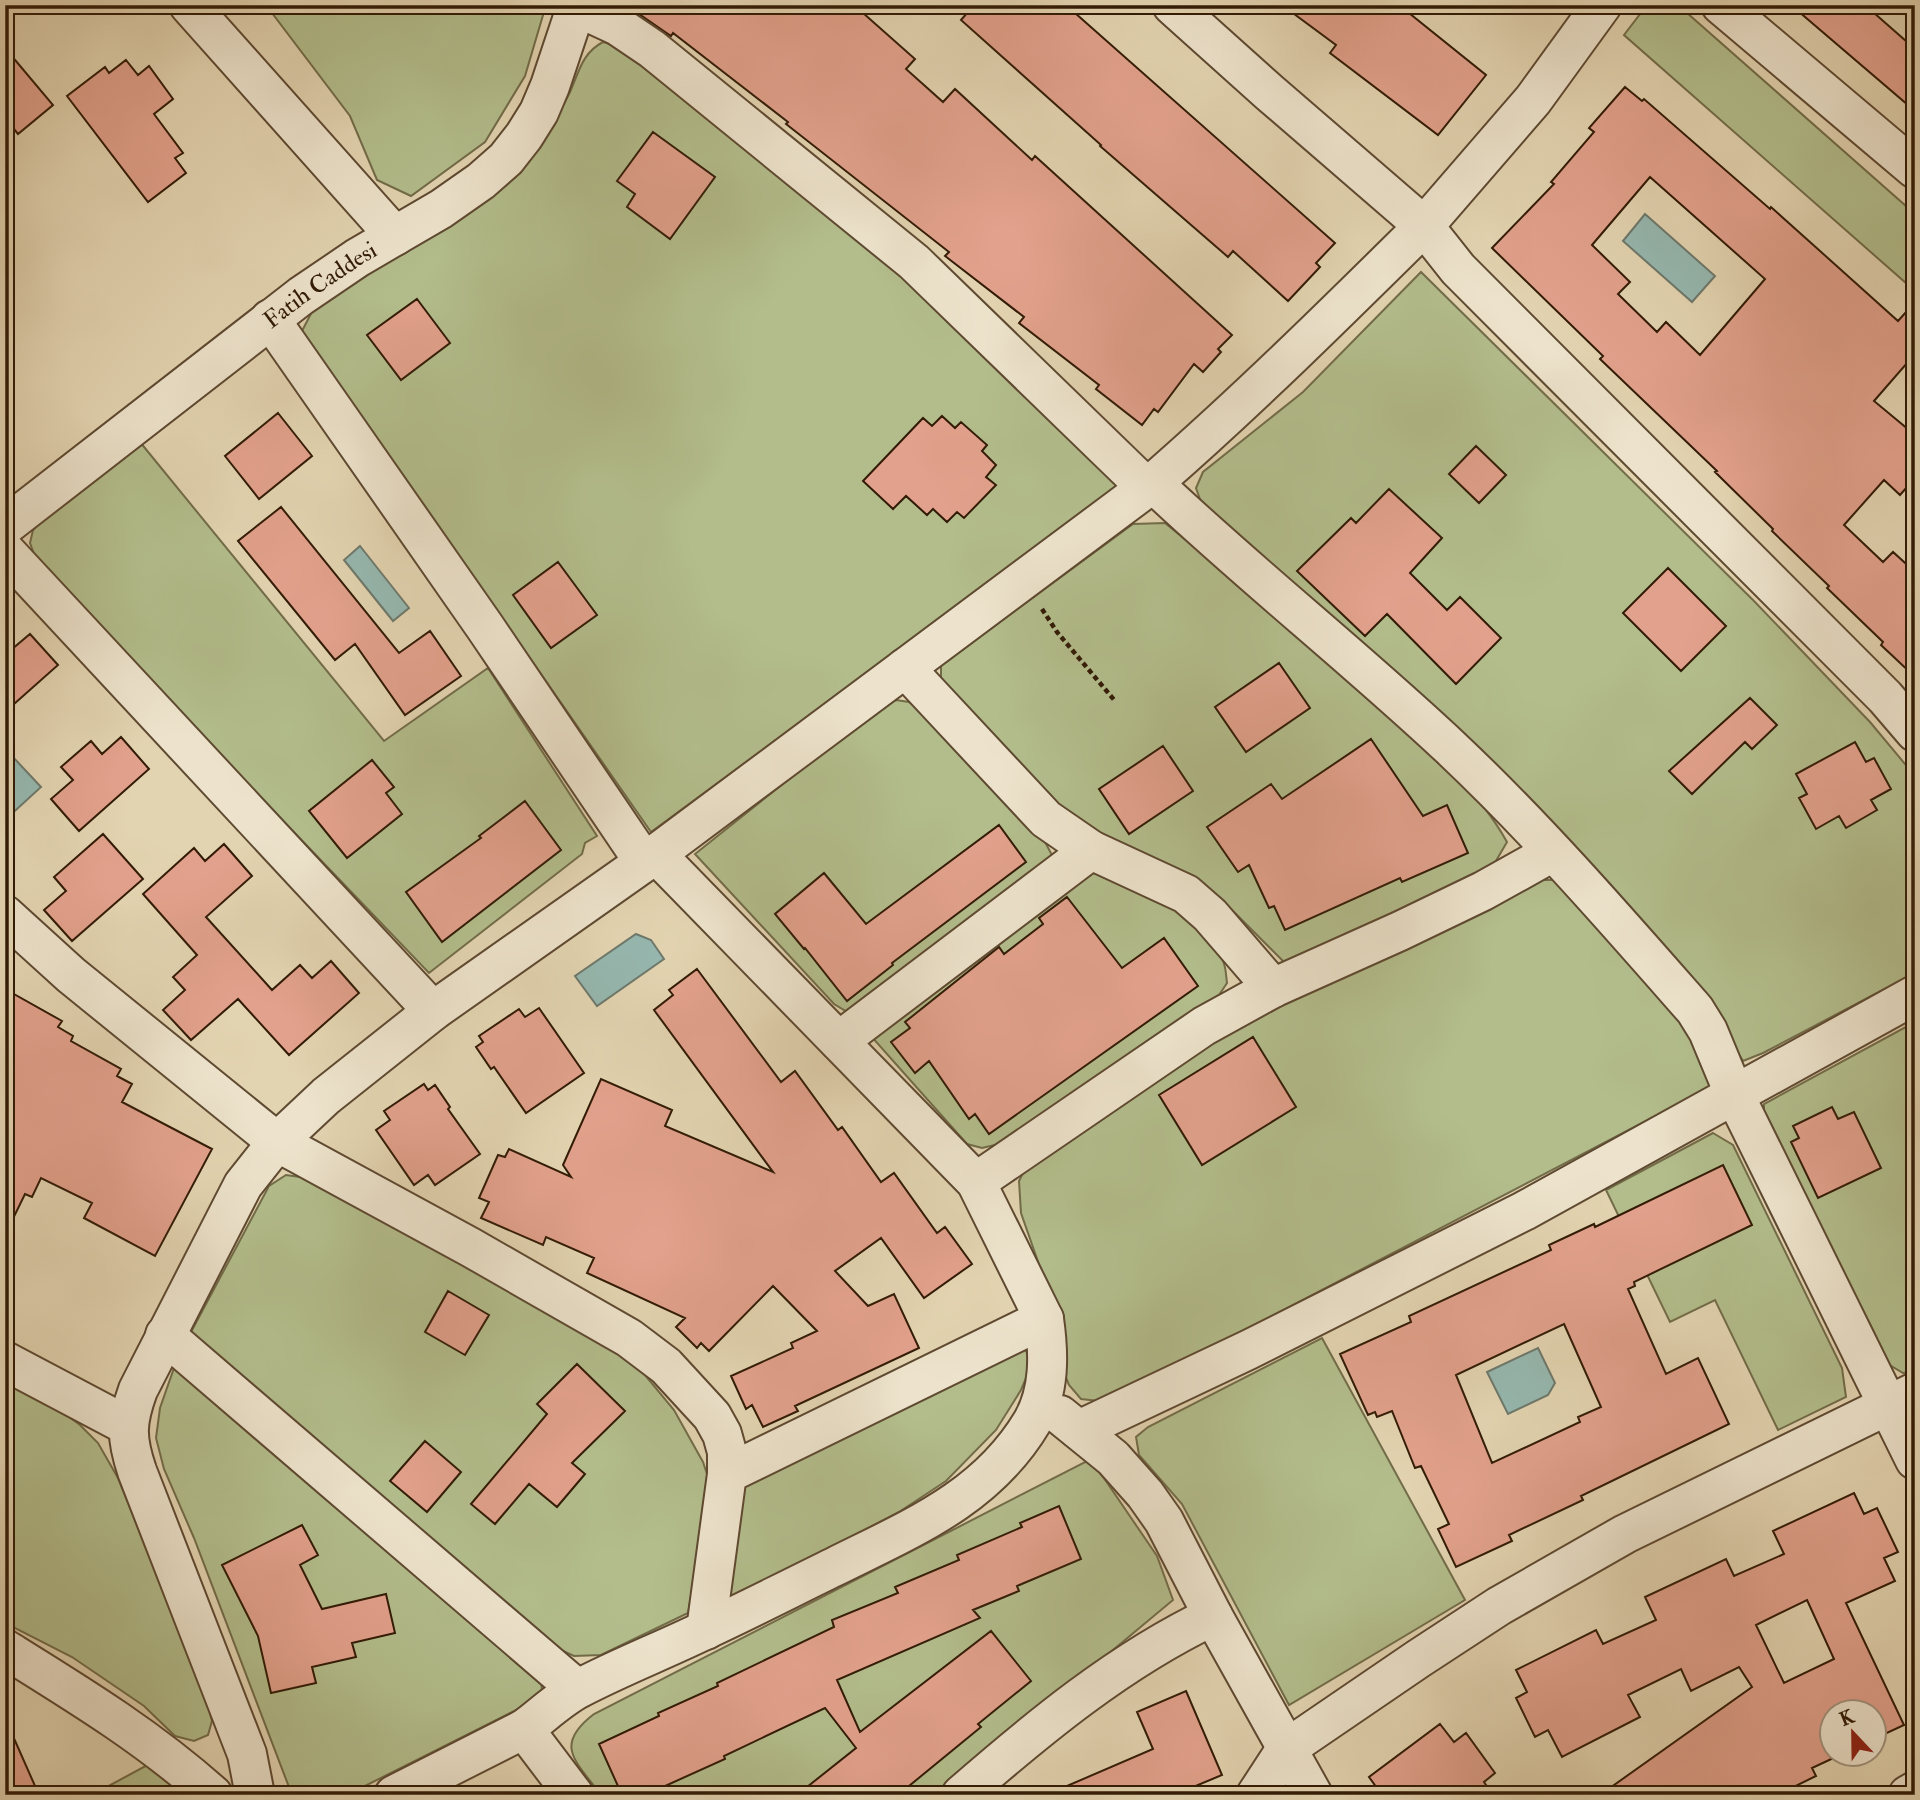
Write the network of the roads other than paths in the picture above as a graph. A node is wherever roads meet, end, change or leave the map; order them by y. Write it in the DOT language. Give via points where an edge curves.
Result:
graph roads {
  1 [pos="189,5"];
  2 [pos="1172,5"];
  3 [pos="1602,5"];
  4 [pos="1721,5"];
  5 [pos="577,6"];
  6 [pos="1915,169"];
  7 [pos="1424,226"];
  8 [pos="395,236"];
  9 [pos="270,319"];
  10 [pos="1150,486"];
  11 [pos="5,526"];
  12 [pos="5,551"];
  13 [pos="905,668"];
  14 [pos="1915,732"];
  15 [pos="1091,850"];
  16 [pos="1553,852"];
  17 [pos="650,858"];
  18 [pos="5,915"];
  19 [pos="1273,988"];
  20 [pos="1915,995"];
  21 [pos="433,1011"];
  22 [pos="839,1041"];
  23 [pos="1735,1096"];
  24 [pos="277,1142"];
  25 [pos="976,1182"];
  26 [pos="1044,1319"];
  27 [pos="165,1335"];
  28 [pos="5,1361"];
  29 [pos="1901,1399"];
  30 [pos="1042,1400"];
  31 [pos="128,1426"];
  32 [pos="1079,1430"];
  33 [pos="1915,1460"];
  34 [pos="727,1474"];
  35 [pos="1213,1616"];
  36 [pos="706,1630"];
  37 [pos="5,1649"];
  38 [pos="577,1689"];
  39 [pos="524,1729"];
  40 [pos="1286,1749"];
  41 [pos="1915,1791"];
  42 [pos="213,1795"];
  43 [pos="255,1795"];
  44 [pos="394,1795"];
  45 [pos="574,1795"];
  46 [pos="961,1795"];
  47 [pos="1256,1795"];
  48 [pos="1313,1795"];
  49 [pos="1908,1795"];
  1 -- 8 [label="street"];
  2 -- 7 [label="street"];
  3 -- 7 [label="street" via="1533,100"];
  4 -- 6 [label="street"];
  5 -- 8 [label="street, Fatih Caddesi" via="539,113 506,159 441,209"];
  5 -- 10 [label="street" via="652,49 914,262"];
  7 -- 10 [label="street"];
  7 -- 14 [label="street" via="1468,279"];
  8 -- 9 [label="street, Fatih Caddesi"];
  9 -- 11 [label="street, Fatih Caddesi"];
  9 -- 17 [label="street"];
  10 -- 13 [label="street"];
  10 -- 16 [label="street" via="1449,747"];
  12 -- 21 [label="street"];
  13 -- 15 [label="street" via="1038,812"];
  13 -- 17 [label="street"];
  15 -- 19 [label="street" via="1192,899"];
  15 -- 22 [label="street"];
  16 -- 19 [label="street" via="1400,931"];
  16 -- 23 [label="street" via="1695,1010"];
  17 -- 21 [label="street"];
  17 -- 22 [label="street"];
  18 -- 24 [label="street" via="71,975"];
  19 -- 25 [label="street" via="1204,1026"];
  20 -- 23 [label="street"];
  21 -- 24 [label="street" via="326,1096"];
  22 -- 25 [label="street"];
  23 -- 29 [label="street"];
  23 -- 32 [label="street" via="1524,1211"];
  24 -- 27 [label="street" via="228,1210"];
  24 -- 34 [label="street" via="629,1338 666,1366 712,1416 727,1452"];
  25 -- 26 [label="street"];
  26 -- 30 [label="street" via="1048,1368"];
  26 -- 34 [label="street"];
  27 -- 31 [label="street" via="138,1390"];
  27 -- 38 [label="street"];
  28 -- 31 [label="street"];
  29 -- 33 [label="street"];
  29 -- 40 [label="street" via="1625,1535 1522,1593"];
  30 -- 32 [label="street"];
  30 -- 36 [label="street" via="1016,1445 971,1493 912,1529"];
  31 -- 43 [label="street" via="137,1471 247,1754"];
  32 -- 35 [label="street" via="1113,1458 1145,1494"];
  34 -- 36 [label="street"];
  35 -- 40 [label="street"];
  35 -- 46 [label="street" via="1119,1669"];
  36 -- 38 [label="street"];
  37 -- 42 [label="street" via="116,1718"];
  38 -- 39 [label="street"];
  39 -- 44 [label="street"];
  39 -- 45 [label="street"];
  40 -- 47 [label="street"];
  40 -- 48 [label="street"];
  41 -- 49 [label="street"];
}
